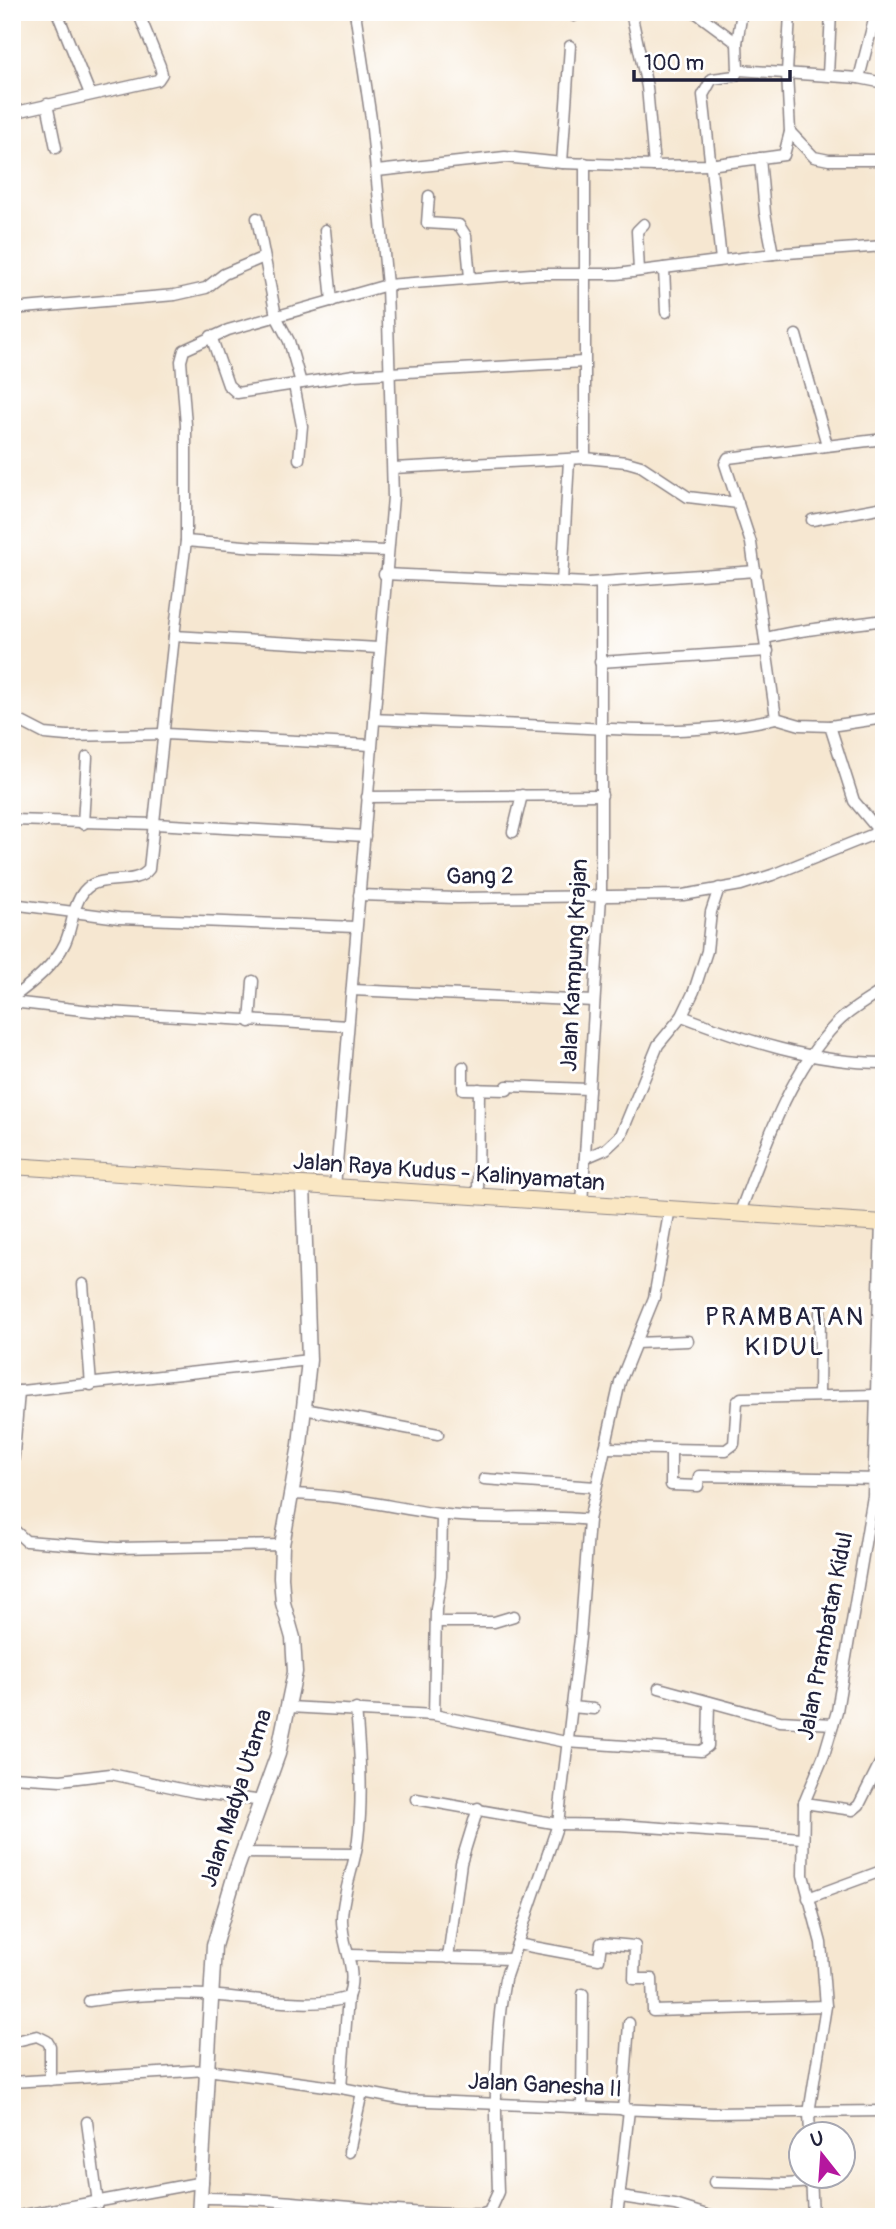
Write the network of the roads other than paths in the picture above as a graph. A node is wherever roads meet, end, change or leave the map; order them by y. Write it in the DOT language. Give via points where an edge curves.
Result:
graph roads {
  1 [pos="57,12"];
  2 [pos="138,12"];
  3 [pos="355,12"];
  4 [pos="631,12"];
  5 [pos="695,12"];
  6 [pos="742,12"];
  7 [pos="790,12"];
  8 [pos="831,12"];
  9 [pos="876,12"];
  10 [pos="737,43"];
  11 [pos="570,46"];
  12 [pos="738,70"];
  13 [pos="787,73"];
  14 [pos="828,75"];
  15 [pos="859,78"];
  16 [pos="884,83"];
  17 [pos="90,94"];
  18 [pos="47,104"];
  19 [pos="12,113"];
  20 [pos="790,132"];
  21 [pos="56,148"];
  22 [pos="760,158"];
  23 [pos="884,160"];
  24 [pos="562,163"];
  25 [pos="585,163"];
  26 [pos="709,165"];
  27 [pos="654,166"];
  28 [pos="377,171"];
  29 [pos="429,197"];
  30 [pos="257,218"];
  31 [pos="643,224"];
  32 [pos="325,230"];
  33 [pos="884,246"];
  34 [pos="773,254"];
  35 [pos="264,257"];
  36 [pos="721,260"];
  37 [pos="664,268"];
  38 [pos="639,271"];
  39 [pos="584,275"];
  40 [pos="470,277"];
  41 [pos="387,285"];
  42 [pos="332,301"];
  43 [pos="12,309"];
  44 [pos="666,312"];
  45 [pos="276,316"];
  46 [pos="796,335"];
  47 [pos="211,336"];
  48 [pos="584,362"];
  49 [pos="390,373"];
  50 [pos="298,384"];
  51 [pos="884,439"];
  52 [pos="827,445"];
  53 [pos="585,458"];
  54 [pos="299,459"];
  55 [pos="569,460"];
  56 [pos="393,468"];
  57 [pos="738,503"];
  58 [pos="884,507"];
  59 [pos="812,520"];
  60 [pos="186,541"];
  61 [pos="387,551"];
  62 [pos="756,571"];
  63 [pos="384,574"];
  64 [pos="562,582"];
  65 [pos="601,583"];
  66 [pos="884,620"];
  67 [pos="174,636"];
  68 [pos="766,638"];
  69 [pos="379,648"];
  70 [pos="768,651"];
  71 [pos="600,663"];
  72 [pos="12,717"];
  73 [pos="776,718"];
  74 [pos="884,718"];
  75 [pos="374,719"];
  76 [pos="830,726"];
  77 [pos="599,729"];
  78 [pos="166,734"];
  79 [pos="371,745"];
  80 [pos="87,757"];
  81 [pos="522,795"];
  82 [pos="602,795"];
  83 [pos="367,797"];
  84 [pos="12,820"];
  85 [pos="83,824"];
  86 [pos="155,824"];
  87 [pos="513,832"];
  88 [pos="881,835"];
  89 [pos="365,836"];
  90 [pos="719,888"];
  91 [pos="359,895"];
  92 [pos="601,895"];
  93 [pos="12,904"];
  94 [pos="72,913"];
  95 [pos="355,928"];
  96 [pos="253,981"];
  97 [pos="884,989"];
  98 [pos="352,990"];
  99 [pos="12,1000"];
  100 [pos="594,1001"];
  101 [pos="682,1016"];
  102 [pos="250,1022"];
  103 [pos="348,1026"];
  104 [pos="809,1056"];
  105 [pos="884,1063"];
  106 [pos="463,1067"];
  107 [pos="479,1089"];
  108 [pos="588,1089"];
  109 [pos="585,1158"];
  110 [pos="12,1166"];
  111 [pos="303,1185"];
  112 [pos="335,1187"];
  113 [pos="478,1196"];
  114 [pos="582,1204"];
  115 [pos="670,1208"];
  116 [pos="740,1212"];
  117 [pos="882,1223"];
  118 [pos="83,1284"];
  119 [pos="820,1312"];
  120 [pos="688,1341"];
  121 [pos="635,1343"];
  122 [pos="309,1360"];
  123 [pos="91,1385"];
  124 [pos="16,1392"];
  125 [pos="819,1395"];
  126 [pos="876,1395"];
  127 [pos="304,1409"];
  128 [pos="438,1434"];
  129 [pos="605,1448"];
  130 [pos="671,1450"];
  131 [pos="12,1478"];
  132 [pos="879,1478"];
  133 [pos="484,1479"];
  134 [pos="597,1487"];
  135 [pos="291,1494"];
  136 [pos="442,1514"];
  137 [pos="589,1520"];
  138 [pos="12,1528"];
  139 [pos="282,1545"];
  140 [pos="514,1616"];
  141 [pos="436,1622"];
  142 [pos="659,1688"];
  143 [pos="709,1702"];
  144 [pos="289,1707"];
  145 [pos="571,1707"];
  146 [pos="356,1709"];
  147 [pos="594,1709"];
  148 [pos="434,1715"];
  149 [pos="833,1724"];
  150 [pos="566,1742"];
  151 [pos="884,1755"];
  152 [pos="12,1777"];
  153 [pos="416,1799"];
  154 [pos="263,1801"];
  155 [pos="804,1803"];
  156 [pos="478,1808"];
  157 [pos="558,1824"];
  158 [pos="802,1838"];
  159 [pos="243,1853"];
  160 [pos="355,1854"];
  161 [pos="884,1870"];
  162 [pos="808,1898"];
  163 [pos="517,1944"];
  164 [pos="350,1955"];
  165 [pos="447,1958"];
  166 [pos="512,1959"];
  167 [pos="583,1994"];
  168 [pos="209,1995"];
  169 [pos="348,1997"];
  170 [pos="89,2001"];
  171 [pos="826,2006"];
  172 [pos="629,2022"];
  173 [pos="12,2042"];
  174 [pos="207,2070"];
  175 [pos="50,2080"];
  176 [pos="12,2082"];
  177 [pos="341,2088"];
  178 [pos="362,2092"];
  179 [pos="494,2103"];
  180 [pos="582,2107"];
  181 [pos="626,2110"];
  182 [pos="884,2111"];
  183 [pos="809,2113"];
  184 [pos="809,2120"];
  185 [pos="87,2122"];
  186 [pos="349,2152"];
  187 [pos="788,2180"];
  188 [pos="203,2182"];
  189 [pos="714,2182"];
  190 [pos="812,2190"];
  191 [pos="621,2197"];
  192 [pos="200,2198"];
  193 [pos="98,2203"];
  194 [pos="349,2211"];
  195 [pos="457,2215"];
  196 [pos="15,2216"];
  197 [pos="199,2217"];
  198 [pos="617,2217"];
  199 [pos="713,2217"];
  200 [pos="813,2217"];
  1 -- 17 [label="street"];
  2 -- 17 [label="street" via="162,74 158,80"];
  3 -- 28 [label="street"];
  4 -- 27 [label="street" via="647,87"];
  5 -- 10 [label="street"];
  6 -- 10 [label="street"];
  7 -- 13 [label="street"];
  8 -- 14 [label="street"];
  9 -- 15 [label="street"];
  10 -- 12 [label="street"];
  11 -- 24 [label="street"];
  12 -- 13 [label="street"];
  12 -- 26 [label="street" via="735,76 712,79 705,85"];
  13 -- 14 [label="street"];
  13 -- 20 [label="street"];
  14 -- 15 [label="street"];
  15 -- 16 [label="street"];
  17 -- 18 [label="street"];
  18 -- 19 [label="street"];
  18 -- 21 [label="street"];
  20 -- 22 [label="street" via="784,155"];
  20 -- 23 [label="street" via="820,159"];
  22 -- 26 [label="street"];
  22 -- 34 [label="street"];
  24 -- 25 [label="street"];
  24 -- 28 [label="street" via="505,157"];
  25 -- 27 [label="street"];
  25 -- 39 [label="street"];
  26 -- 27 [label="street"];
  26 -- 36 [label="street"];
  28 -- 41 [label="street"];
  29 -- 40 [label="street" via="427,223 459,225 466,236"];
  30 -- 35 [label="street"];
  31 -- 38 [label="street" via="637,231"];
  32 -- 42 [label="street"];
  33 -- 34 [label="street"];
  34 -- 36 [label="street"];
  35 -- 43 [label="street" via="224,274 206,288 175,295"];
  35 -- 45 [label="street"];
  36 -- 37 [label="street"];
  37 -- 38 [label="street"];
  37 -- 44 [label="street"];
  38 -- 39 [label="street"];
  39 -- 40 [label="street"];
  39 -- 48 [label="street"];
  40 -- 41 [label="street"];
  41 -- 42 [label="street"];
  41 -- 49 [label="street"];
  42 -- 45 [label="street"];
  45 -- 47 [label="street"];
  45 -- 50 [label="street" via="289,341"];
  46 -- 52 [label="street"];
  47 -- 50 [label="street" via="233,392"];
  47 -- 60 [label="street" via="181,355"];
  48 -- 49 [label="street"];
  48 -- 53 [label="street"];
  49 -- 50 [label="street"];
  49 -- 56 [label="street"];
  50 -- 54 [label="street"];
  51 -- 52 [label="street"];
  52 -- 57 [label="street" via="728,458 727,475"];
  53 -- 55 [label="street"];
  53 -- 57 [label="street" via="641,466 688,497"];
  55 -- 56 [label="street"];
  55 -- 64 [label="street"];
  56 -- 61 [label="street"];
  57 -- 62 [label="street" via="748,527"];
  58 -- 59 [label="street"];
  60 -- 61 [label="street"];
  60 -- 67 [label="street"];
  61 -- 63 [label="street"];
  62 -- 65 [label="street"];
  62 -- 68 [label="street"];
  63 -- 64 [label="street"];
  63 -- 69 [label="street"];
  64 -- 65 [label="street"];
  65 -- 71 [label="street, Jalan Kampung Krajan"];
  66 -- 68 [label="street"];
  67 -- 69 [label="street"];
  67 -- 78 [label="street"];
  68 -- 70 [label="street"];
  69 -- 75 [label="street"];
  70 -- 71 [label="street"];
  70 -- 73 [label="street"];
  71 -- 77 [label="street, Jalan Kampung Krajan"];
  72 -- 78 [label="street" via="45,734"];
  73 -- 76 [label="street"];
  73 -- 77 [label="street" via="700,729"];
  74 -- 76 [label="street"];
  75 -- 77 [label="street"];
  75 -- 79 [label="street"];
  76 -- 88 [label="street" via="853,801"];
  77 -- 82 [label="street, Jalan Kampung Krajan"];
  78 -- 79 [label="street"];
  78 -- 86 [label="street"];
  79 -- 83 [label="street"];
  80 -- 85 [label="street"];
  81 -- 82 [label="street"];
  81 -- 83 [label="street"];
  81 -- 87 [label="street"];
  82 -- 92 [label="street, Jalan Kampung Krajan"];
  83 -- 89 [label="street"];
  84 -- 85 [label="street"];
  85 -- 86 [label="street"];
  86 -- 89 [label="street"];
  86 -- 94 [label="street" via="147,873 90,886"];
  88 -- 90 [label="street, Gang 2" via="772,875"];
  89 -- 91 [label="street"];
  90 -- 92 [label="street, Gang 2" via="683,895"];
  90 -- 101 [label="street" via="707,951"];
  91 -- 92 [label="street, Gang 2"];
  91 -- 95 [label="street"];
  92 -- 100 [label="street, Jalan Kampung Krajan"];
  93 -- 94 [label="street"];
  94 -- 95 [label="street"];
  94 -- 99 [label="street" via="65,944"];
  95 -- 98 [label="street"];
  96 -- 102 [label="street"];
  97 -- 104 [label="street" via="838,1022"];
  98 -- 100 [label="street"];
  98 -- 103 [label="street"];
  99 -- 102 [label="street"];
  100 -- 108 [label="street, Jalan Kampung Krajan"];
  101 -- 104 [label="street" via="749,1041"];
  101 -- 109 [label="street" via="658,1045 621,1135 606,1149"];
  102 -- 103 [label="street"];
  103 -- 112 [label="street"];
  104 -- 105 [label="street"];
  104 -- 116 [label="street" via="775,1120"];
  106 -- 107 [label="street" via="461,1087"];
  107 -- 108 [label="street"];
  107 -- 113 [label="street"];
  108 -- 109 [label="street, Jalan Kampung Krajan"];
  109 -- 114 [label="street, Jalan Kampung Krajan"];
  110 -- 111 [label="main road, Jalan Raya Kudus - Kalinyamatan"];
  111 -- 112 [label="main road, Jalan Raya Kudus - Kalinyamatan"];
  111 -- 122 [label="street, Jalan Madya Utama"];
  112 -- 113 [label="main road, Jalan Raya Kudus - Kalinyamatan"];
  113 -- 114 [label="main road, Jalan Raya Kudus - Kalinyamatan"];
  114 -- 115 [label="main road, Jalan Raya Kudus - Kalinyamatan"];
  115 -- 116 [label="main road, Jalan Raya Kudus - Kalinyamatan"];
  115 -- 121 [label="street" via="654,1298"];
  116 -- 117 [label="main road, Jalan Raya Kudus - Kalinyamatan"];
  117 -- 126 [label="street, Jalan Prambatan Kidul"];
  118 -- 123 [label="street"];
  119 -- 125 [label="street"];
  120 -- 121 [label="street"];
  121 -- 129 [label="street"];
  122 -- 123 [label="street"];
  122 -- 127 [label="street, Jalan Madya Utama"];
  123 -- 124 [label="street"];
  124 -- 131 [label="street"];
  125 -- 126 [label="street"];
  125 -- 130 [label="street" via="741,1398 732,1447"];
  126 -- 132 [label="street, Jalan Prambatan Kidul"];
  127 -- 128 [label="street"];
  127 -- 135 [label="street, Jalan Madya Utama"];
  129 -- 130 [label="street"];
  129 -- 134 [label="street"];
  130 -- 132 [label="street" via="671,1485 698,1486 699,1476"];
  132 -- 149 [label="street, Jalan Prambatan Kidul"];
  133 -- 134 [label="street"];
  134 -- 137 [label="street"];
  135 -- 136 [label="street" via="361,1499"];
  135 -- 139 [label="street, Jalan Madya Utama"];
  136 -- 137 [label="street"];
  136 -- 141 [label="street"];
  137 -- 145 [label="street"];
  138 -- 139 [label="street" via="26,1541 118,1548"];
  139 -- 144 [label="street, Jalan Madya Utama" via="282,1591 295,1652"];
  140 -- 141 [label="street" via="494,1622"];
  141 -- 148 [label="street"];
  142 -- 143 [label="street"];
  143 -- 149 [label="street" via="780,1721"];
  143 -- 150 [label="street" via="708,1746 701,1751"];
  144 -- 146 [label="street"];
  144 -- 154 [label="street, Jalan Madya Utama"];
  145 -- 147 [label="street"];
  145 -- 150 [label="street"];
  146 -- 148 [label="street"];
  146 -- 160 [label="street" via="361,1768"];
  148 -- 150 [label="street"];
  149 -- 155 [label="street, Jalan Prambatan Kidul"];
  150 -- 157 [label="street"];
  151 -- 155 [label="street" via="853,1810"];
  152 -- 154 [label="street" via="51,1781 111,1774"];
  153 -- 156 [label="street"];
  154 -- 159 [label="street, Jalan Madya Utama"];
  155 -- 158 [label="street, Jalan Prambatan Kidul"];
  156 -- 157 [label="street"];
  156 -- 165 [label="street" via="461,1863"];
  157 -- 158 [label="street"];
  157 -- 163 [label="street"];
  158 -- 162 [label="street, Jalan Prambatan Kidul"];
  159 -- 160 [label="street"];
  159 -- 168 [label="street, Jalan Madya Utama" via="219,1924"];
  160 -- 164 [label="street" via="341,1923"];
  161 -- 162 [label="street"];
  162 -- 171 [label="street, Jalan Prambatan Kidul" via="821,1944"];
  163 -- 166 [label="street"];
  163 -- 171 [label="street" via="599,1959 601,1943 635,1946 634,1979 652,1979 653,2011"];
  164 -- 165 [label="street"];
  164 -- 169 [label="street" via="352,1988"];
  165 -- 166 [label="street"];
  166 -- 179 [label="street" via="500,2003"];
  167 -- 180 [label="street"];
  168 -- 169 [label="street" via="293,2001"];
  168 -- 170 [label="street" via="168,1993"];
  168 -- 174 [label="street, Jalan Madya Utama"];
  169 -- 177 [label="street"];
  171 -- 183 [label="street, Jalan Prambatan Kidul"];
  172 -- 181 [label="street"];
  173 -- 175 [label="street" via="37,2036 47,2040"];
  174 -- 175 [label="street, Jalan Ganesha II"];
  174 -- 177 [label="street, Jalan Ganesha II"];
  174 -- 188 [label="street, Jalan Madya Utama"];
  175 -- 176 [label="street, Jalan Ganesha II"];
  177 -- 178 [label="street, Jalan Ganesha II"];
  178 -- 179 [label="street, Jalan Ganesha II" via="405,2100"];
  178 -- 186 [label="street"];
  179 -- 180 [label="street, Jalan Ganesha II"];
  179 -- 195 [label="street" via="498,2192 489,2212"];
  180 -- 181 [label="street, Jalan Ganesha II"];
  181 -- 183 [label="street, Jalan Ganesha II"];
  181 -- 191 [label="street"];
  182 -- 183 [label="street, Jalan Ganesha II"];
  183 -- 184 [label="street, Jalan Prambatan Kidul"];
  185 -- 193 [label="street"];
  187 -- 189 [label="street"];
  188 -- 192 [label="street, Jalan Madya Utama"];
  188 -- 193 [label="street"];
  190 -- 200 [label="street"];
  191 -- 198 [label="street"];
  191 -- 199 [label="street" via="676,2205"];
  192 -- 194 [label="street" via="259,2197"];
  192 -- 197 [label="street, Jalan Madya Utama"];
  193 -- 196 [label="street"];
  194 -- 195 [label="street"];
}
